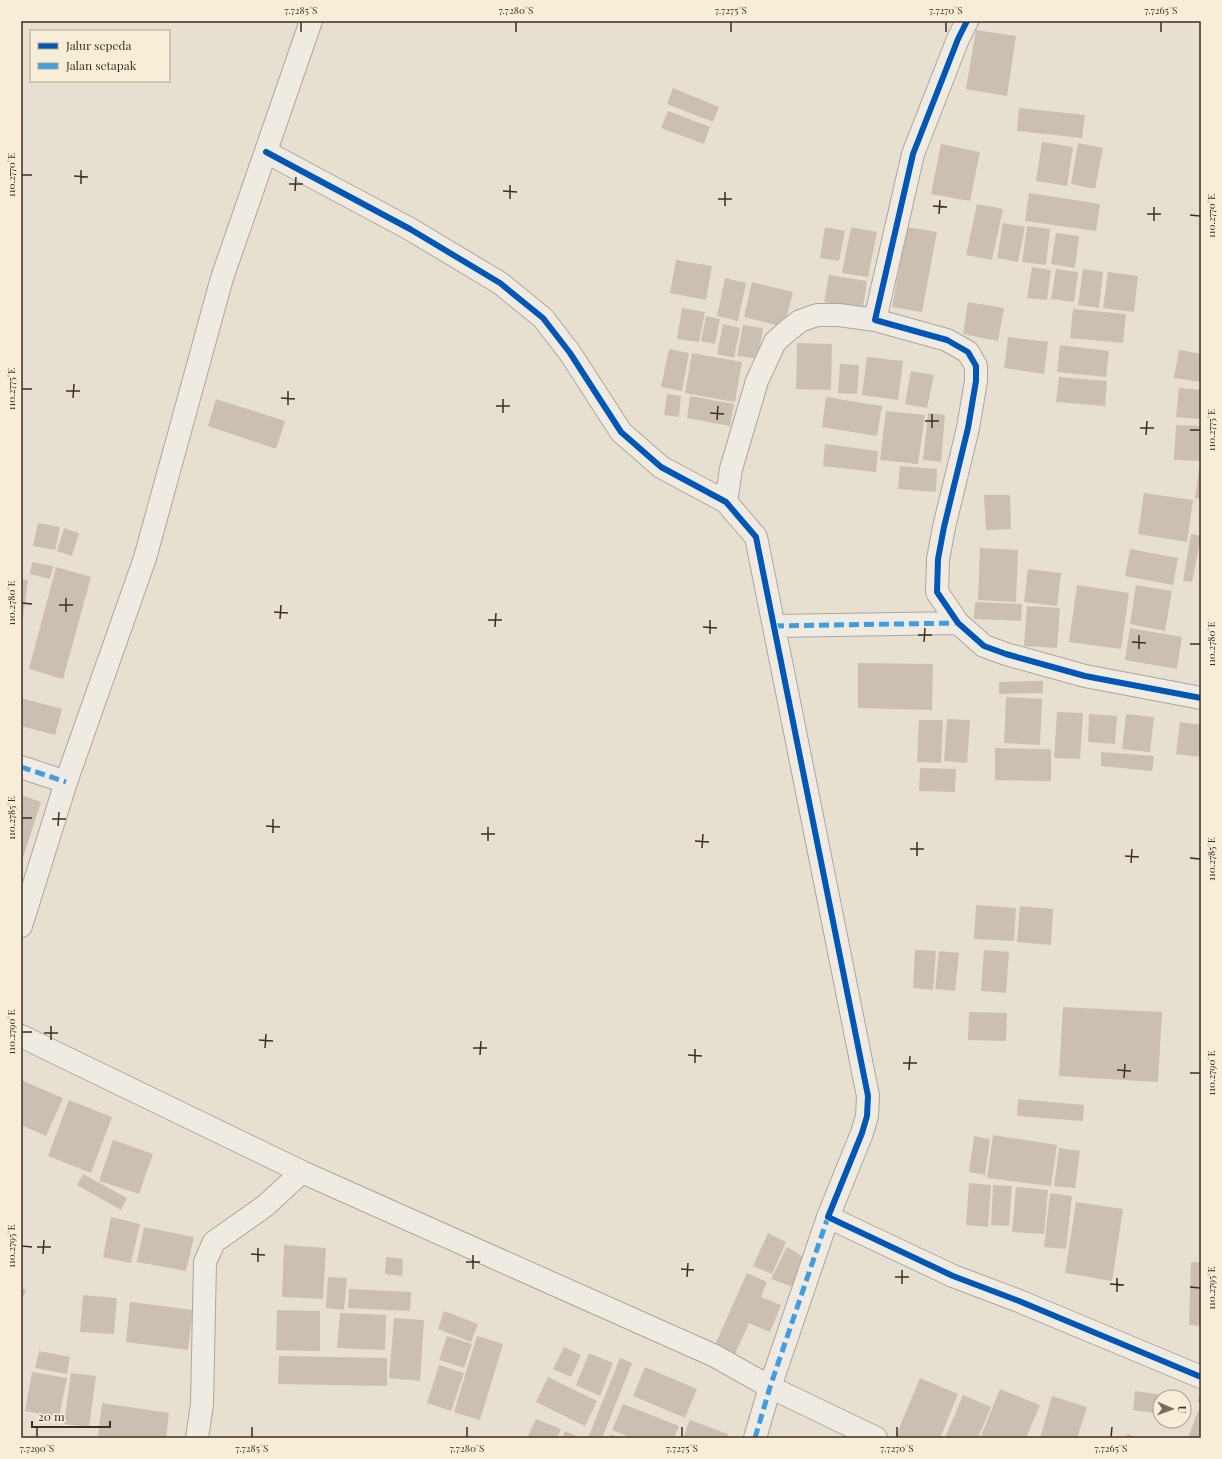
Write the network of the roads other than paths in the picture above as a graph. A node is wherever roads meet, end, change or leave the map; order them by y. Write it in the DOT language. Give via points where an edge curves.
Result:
graph roads {
  1 [pos="311,21"];
  2 [pos="967,21"];
  3 [pos="266,152"];
  4 [pos="875,320"];
  5 [pos="726,502"];
  6 [pos="958,623"];
  7 [pos="774,626"];
  8 [pos="1201,698"];
  9 [pos="21,767"];
  10 [pos="66,782"];
  11 [pos="21,926"];
  12 [pos="21,1036"];
  13 [pos="302,1172"];
  14 [pos="828,1217"];
  15 [pos="1201,1377"];
  16 [pos="770,1387"];
  17 [pos="197,1438"];
  18 [pos="755,1438"];
  19 [pos="876,1438"];
  1 -- 3 [label="street"];
  2 -- 4 [label="street" via="913,154"];
  3 -- 5 [label="street" via="410,229 500,283 543,318 570,353 621,432 660,467"];
  3 -- 10 [label="street" via="222,278 145,558"];
  4 -- 5 [label="street" via="817,315 800,321 775,342 757,381 731,469"];
  4 -- 6 [label="street" via="947,340 968,352 976,366 968,428 938,559 937,592"];
  5 -- 7 [label="street" via="756,537"];
  6 -- 7 [label="street"];
  6 -- 8 [label="street" via="984,646 1006,654 1085,676"];
  7 -- 14 [label="street" via="868,1096 867,1116 862,1133"];
  9 -- 10 [label="street"];
  10 -- 11 [label="street"];
  12 -- 13 [label="street"];
  13 -- 16 [label="street" via="715,1356"];
  13 -- 17 [label="street" via="265,1206 214,1242 205,1262 202,1404"];
  14 -- 15 [label="street" via="953,1276 1019,1300"];
  14 -- 16 [label="street"];
  16 -- 18 [label="street"];
  16 -- 19 [label="street"];
}
